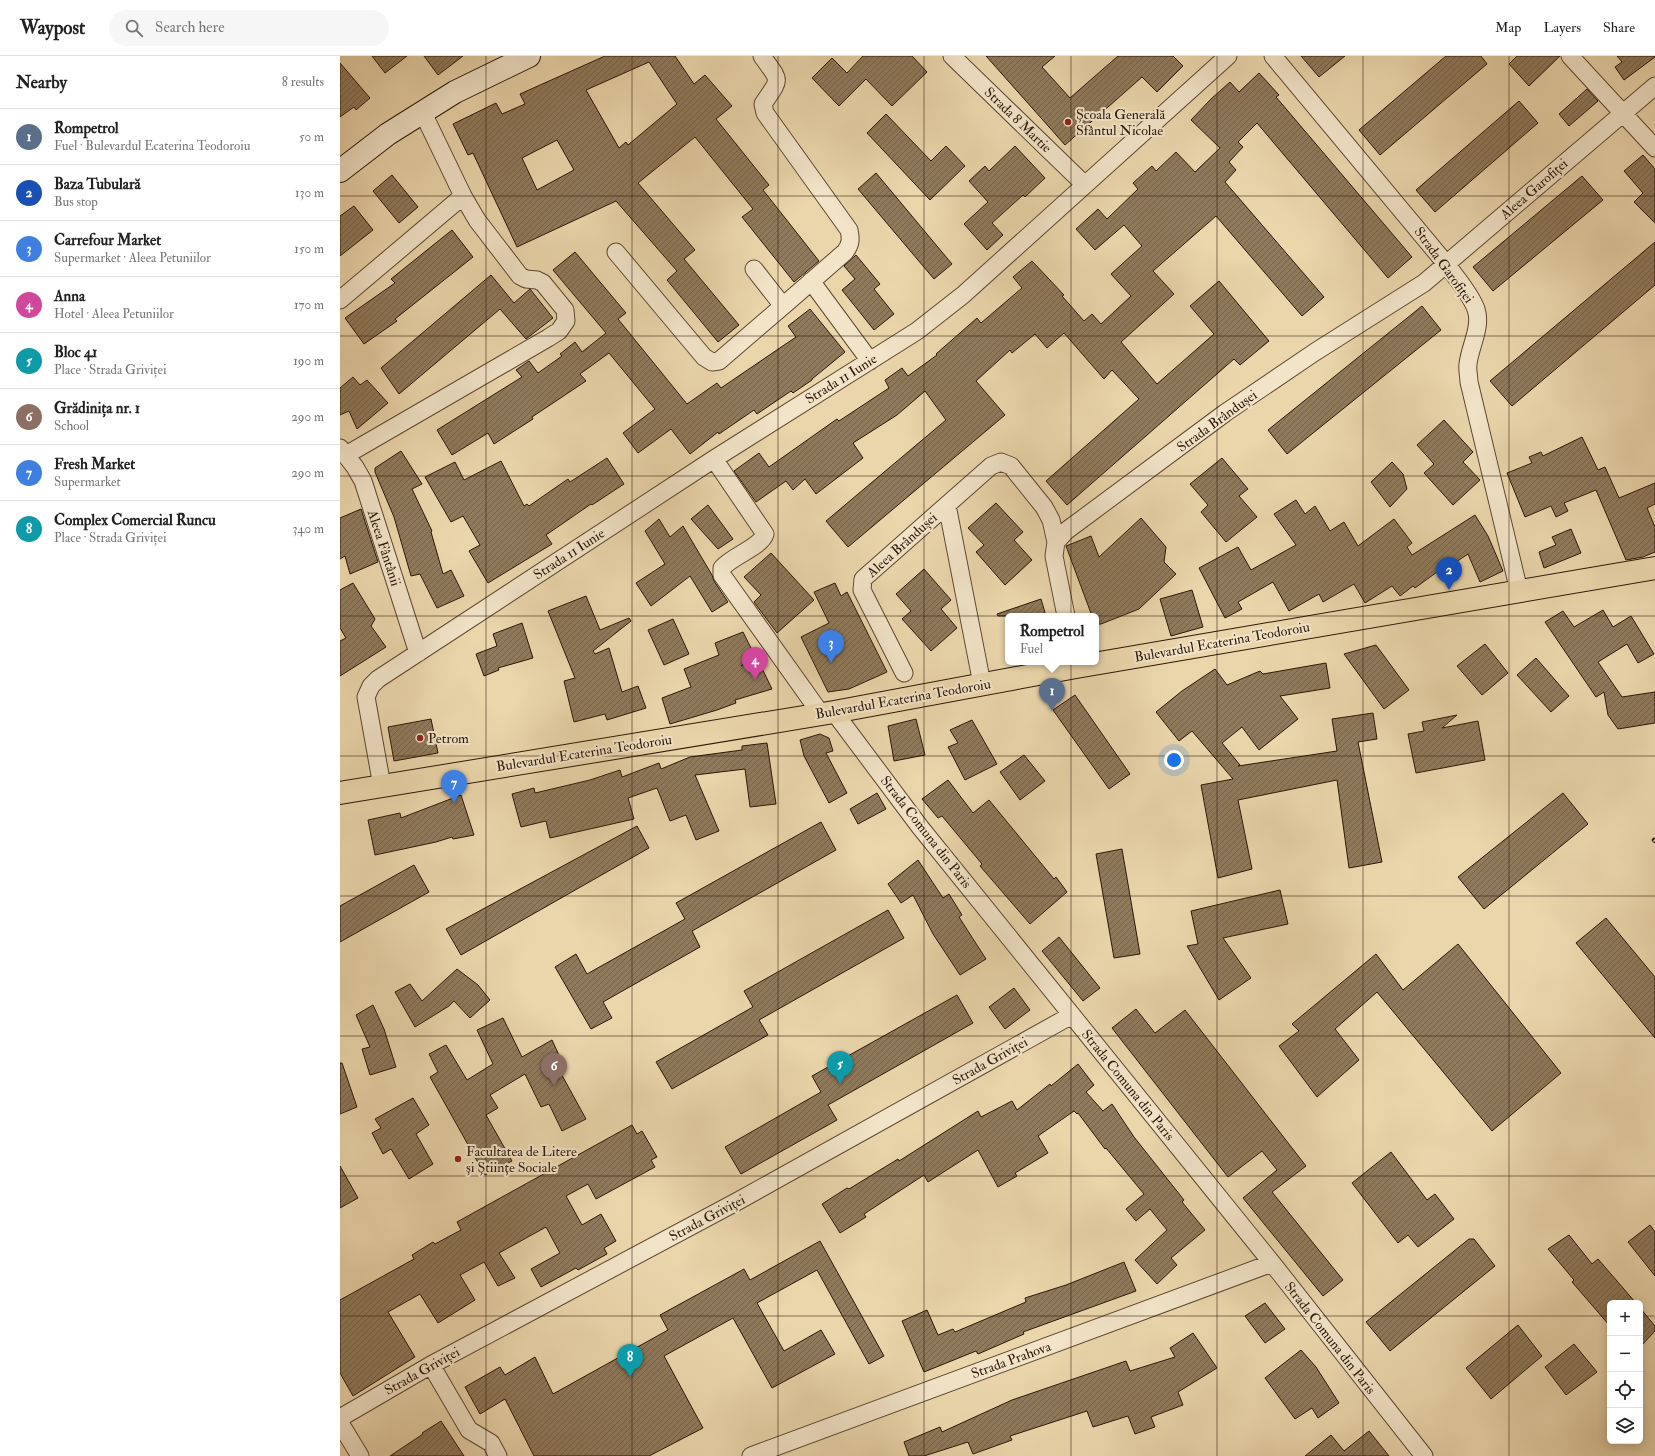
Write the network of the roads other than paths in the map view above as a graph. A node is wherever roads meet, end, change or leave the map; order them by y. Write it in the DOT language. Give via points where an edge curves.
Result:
graph roads {
  1 [pos="762,56"];
  2 [pos="952,56"];
  3 [pos="1228,56"];
  4 [pos="1273,56"];
  5 [pos="1570,56"];
  6 [pos="521,58"];
  7 [pos="1655,86"];
  8 [pos="423,113"];
  9 [pos="1622,113"];
  10 [pos="1655,148"];
  11 [pos="340,172"];
  12 [pos="1084,184"];
  13 [pos="463,196"];
  14 [pos="616,252"];
  15 [pos="1447,265"];
  16 [pos="754,269"];
  17 [pos="811,281"];
  18 [pos="340,300"];
  19 [pos="783,306"];
  20 [pos="870,360"];
  21 [pos="343,452"];
  22 [pos="714,459"];
  23 [pos="947,505"];
  24 [pos="1056,542"];
  25 [pos="1655,568"];
  26 [pos="1519,591"];
  27 [pos="1065,613"];
  28 [pos="418,653"];
  29 [pos="1099,660"];
  30 [pos="1071,665"];
  31 [pos="904,673"];
  32 [pos="982,684"];
  33 [pos="828,713"];
  34 [pos="382,786"];
  35 [pos="340,793"];
  36 [pos="1072,1015"];
  37 [pos="1272,1264"];
  38 [pos="431,1365"];
  39 [pos="340,1418"];
  40 [pos="340,1423"];
  41 [pos="360,1456"];
  42 [pos="498,1456"];
  43 [pos="751,1456"];
  44 [pos="1424,1456"];
  1 -- 17 [label="street" via="777,78 777,85 762,104 765,113 849,230 850,246"];
  2 -- 12 [label="street, Strada 8 Martie"];
  3 -- 12 [label="street, Strada 11 Iunie"];
  4 -- 15 [label="street, Strada Garofiței"];
  5 -- 9 [label="street"];
  6 -- 8 [label="street" via="455,92"];
  7 -- 9 [label="street, Aleea Garofiței"];
  8 -- 11 [label="street" via="388,134"];
  8 -- 13 [label="street"];
  9 -- 10 [label="street"];
  9 -- 15 [label="street, Aleea Garofiței"];
  12 -- 20 [label="street, Strada 11 Iunie" via="963,295 917,330"];
  13 -- 18 [label="street"];
  13 -- 21 [label="street" via="520,276 543,283 565,310 566,321 559,331 548,338"];
  14 -- 19 [label="street" via="704,357 712,362 719,361"];
  15 -- 24 [label="street, Strada Brândușei" via="1424,283 1315,352 1226,413 1066,531"];
  15 -- 26 [label="street, Strada Garofiței" via="1467,292 1476,310 1476,334 1468,365 1469,382"];
  16 -- 19 [label="street"];
  17 -- 19 [label="street"];
  17 -- 20 [label="street"];
  20 -- 22 [label="street, Strada 11 Iunie"];
  21 -- 28 [label="street, Aleea Fântânii" via="362,481"];
  22 -- 28 [label="street, Strada 11 Iunie"];
  22 -- 33 [label="street, Strada Comuna din Paris" via="765,534 760,541 727,562 722,568 722,575"];
  23 -- 24 [label="street, Aleea Brândușei" via="991,466 1001,462 1011,466 1044,507 1051,520"];
  23 -- 31 [label="street, Aleea Brândușei" via="863,579 862,590"];
  23 -- 32 [label="street, Aleea Brândușei"];
  24 -- 27 [label="street" via="1054,556"];
  25 -- 26 [label="main road, Bulevardul Ecaterina Teodoroiu"];
  26 -- 29 [label="main road, Bulevardul Ecaterina Teodoroiu"];
  28 -- 34 [label="street, Strada 11 Iunie" via="378,679 366,697"];
  30 -- 32 [label="main road, Bulevardul Ecaterina Teodoroiu"];
  32 -- 33 [label="main road, Bulevardul Ecaterina Teodoroiu"];
  33 -- 34 [label="main road, Bulevardul Ecaterina Teodoroiu"];
  33 -- 36 [label="street, Strada Comuna din Paris"];
  34 -- 35 [label="main road, Bulevardul Ecaterina Teodoroiu"];
  36 -- 37 [label="street, Strada Comuna din Paris"];
  36 -- 38 [label="street, Strada Griviței" via="738,1201"];
  37 -- 43 [label="street, Strada Prahova"];
  37 -- 44 [label="street, Strada Comuna din Paris"];
  38 -- 39 [label="street, Strada Griviței"];
  38 -- 42 [label="street" via="469,1430 491,1444"];
  40 -- 41 [label="street"];
}
